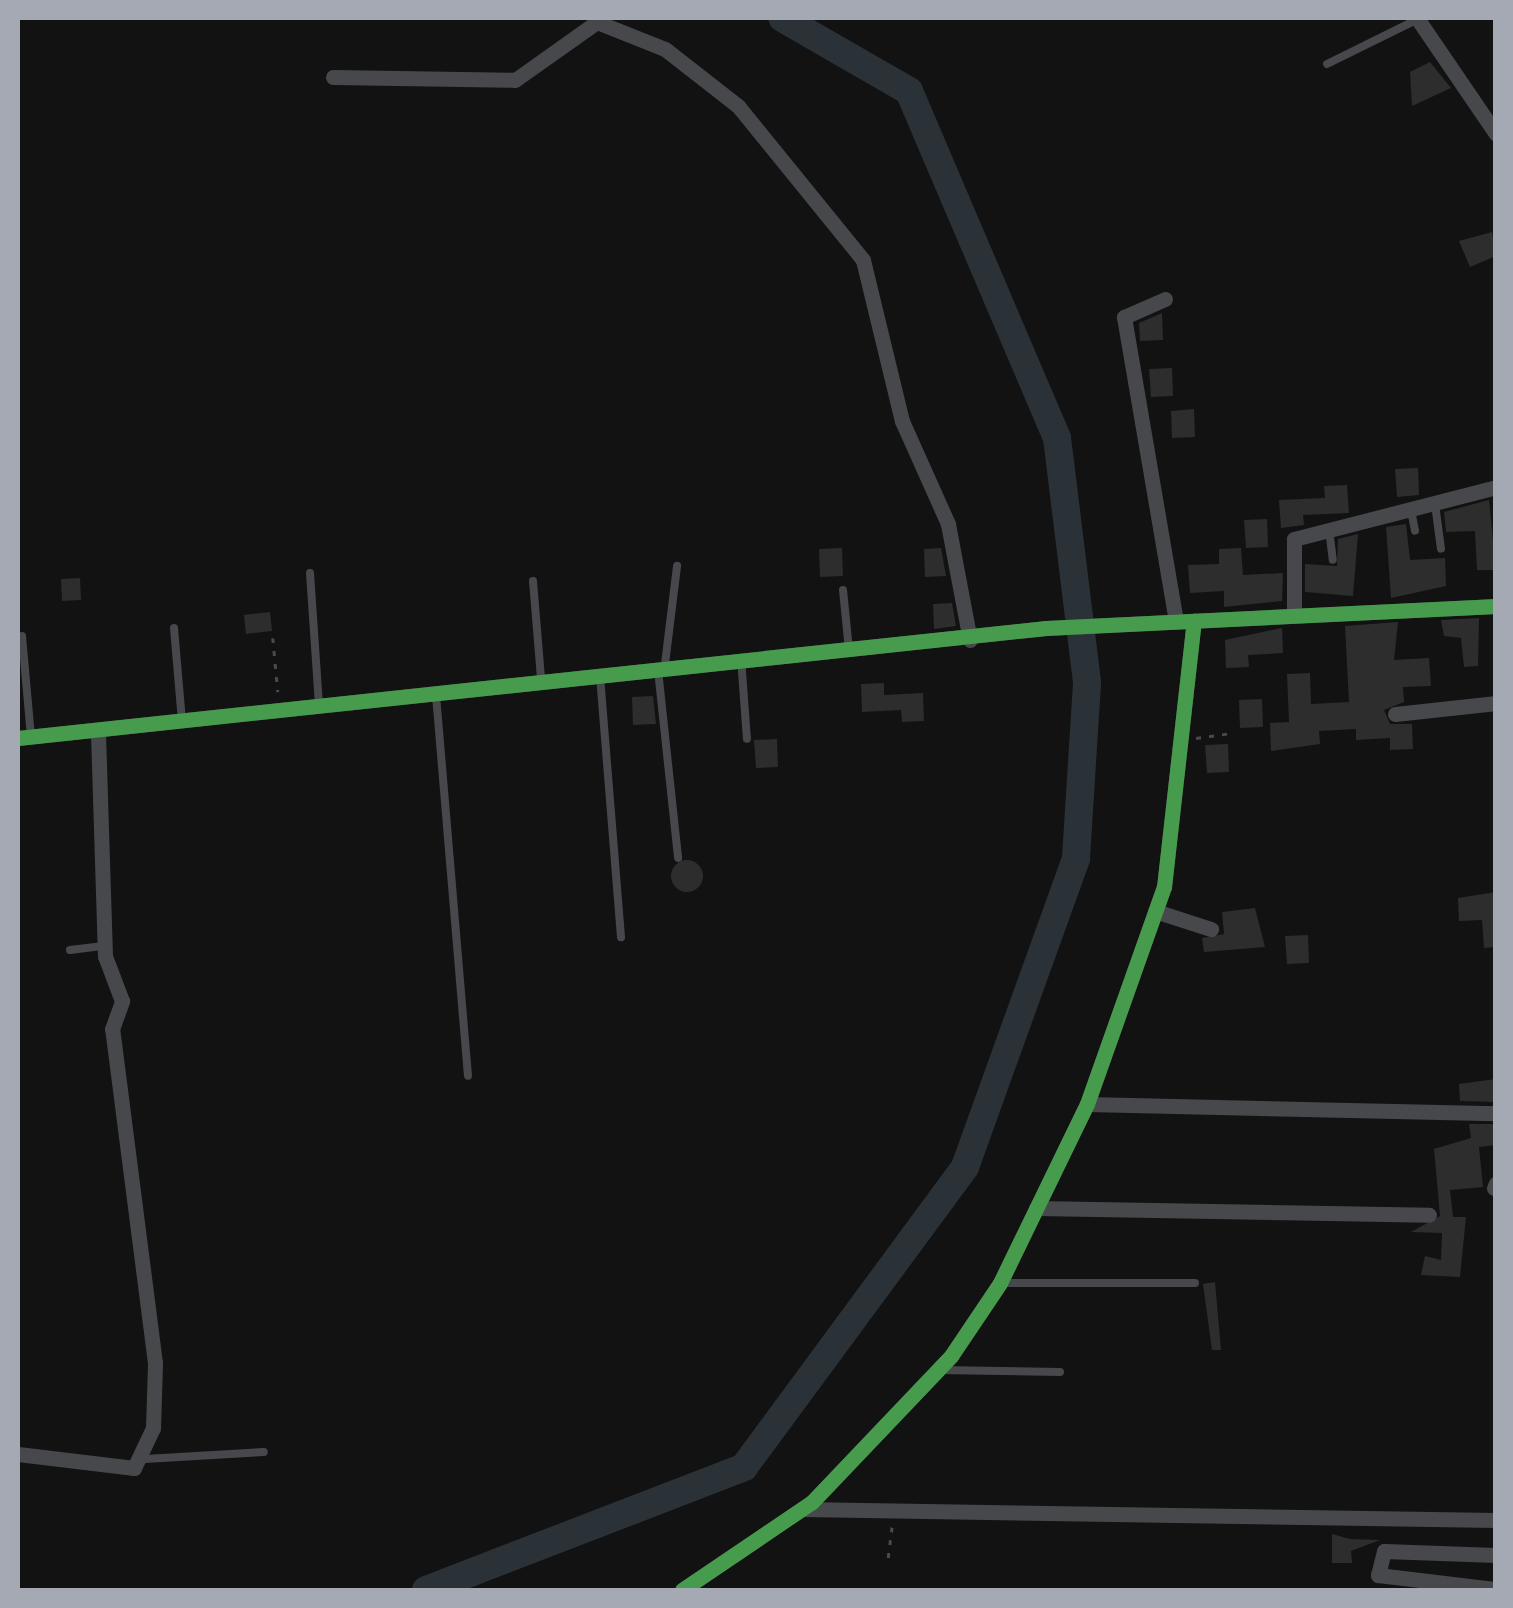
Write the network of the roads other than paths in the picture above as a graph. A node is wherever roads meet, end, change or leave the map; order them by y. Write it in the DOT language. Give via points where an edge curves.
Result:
graph roads {
  1 [pos="1417,18"];
  2 [pos="1327,64"];
  3 [pos="333,77"];
  4 [pos="1496,134"];
  5 [pos="1164,299"];
  6 [pos="1496,488"];
  7 [pos="1434,500"];
  8 [pos="1410,506"];
  9 [pos="1329,529"];
  10 [pos="1416,531"];
  11 [pos="1441,549"];
  12 [pos="1334,560"];
  13 [pos="678,566"];
  14 [pos="310,573"];
  15 [pos="534,580"];
  16 [pos="844,590"];
  17 [pos="1496,606"];
  18 [pos="1294,612"];
  19 [pos="1194,620"];
  20 [pos="1176,622"];
  21 [pos="174,628"];
  22 [pos="22,636"];
  23 [pos="970,640"];
  24 [pos="849,650"];
  25 [pos="742,658"];
  26 [pos="661,665"];
  27 [pos="600,672"];
  28 [pos="541,678"];
  29 [pos="435,691"];
  30 [pos="1496,703"];
  31 [pos="320,704"];
  32 [pos="1396,714"];
  33 [pos="182,722"];
  34 [pos="98,730"];
  35 [pos="24,737"];
  36 [pos="747,739"];
  37 [pos="678,858"];
  38 [pos="1155,910"];
  39 [pos="1211,928"];
  40 [pos="621,937"];
  41 [pos="104,946"];
  42 [pos="70,950"];
  43 [pos="468,1076"];
  44 [pos="1087,1104"];
  45 [pos="1496,1113"];
  46 [pos="1036,1208"];
  47 [pos="1428,1215"];
  48 [pos="1000,1283"];
  49 [pos="1195,1283"];
  50 [pos="938,1370"];
  51 [pos="1060,1372"];
  52 [pos="264,1452"];
  53 [pos="18,1454"];
  54 [pos="145,1459"];
  55 [pos="802,1510"];
  56 [pos="1496,1520"];
  57 [pos="1496,1556"];
  58 [pos="1496,1589"];
  59 [pos="682,1590"];
  1 -- 2 [label="lane"];
  1 -- 4 [label="street"];
  3 -- 23 [label="street" via="515,80 596,22 665,49 738,106 863,260 902,421 948,524"];
  5 -- 20 [label="street" via="1124,317"];
  6 -- 7 [label="street"];
  7 -- 8 [label="street"];
  7 -- 11 [label="lane"];
  8 -- 9 [label="street"];
  8 -- 10 [label="lane"];
  9 -- 12 [label="lane"];
  9 -- 18 [label="street" via="1288,544"];
  13 -- 26 [label="lane"];
  14 -- 31 [label="lane"];
  15 -- 28 [label="lane"];
  16 -- 24 [label="lane"];
  17 -- 18 [label="street"];
  18 -- 19 [label="street"];
  19 -- 20 [label="street"];
  19 -- 38 [label="street" via="1185,737"];
  20 -- 23 [label="street"];
  21 -- 33 [label="lane"];
  22 -- 35 [label="lane"];
  23 -- 24 [label="street"];
  24 -- 25 [label="street"];
  25 -- 26 [label="street"];
  25 -- 36 [label="lane"];
  26 -- 27 [label="street"];
  26 -- 37 [label="lane"];
  27 -- 28 [label="street"];
  27 -- 40 [label="lane"];
  28 -- 29 [label="street"];
  29 -- 31 [label="street"];
  29 -- 43 [label="lane"];
  30 -- 32 [label="street"];
  31 -- 33 [label="street"];
  33 -- 34 [label="street"];
  34 -- 35 [label="street"];
  34 -- 41 [label="street"];
  38 -- 39 [label="street"];
  38 -- 44 [label="street"];
  41 -- 42 [label="lane"];
  41 -- 54 [label="street" via="122,1001 112,1029 155,1364"];
  44 -- 45 [label="street"];
  44 -- 46 [label="street"];
  46 -- 47 [label="street"];
  46 -- 48 [label="street"];
  48 -- 49 [label="lane"];
  48 -- 50 [label="street"];
  50 -- 51 [label="lane"];
  50 -- 55 [label="street"];
  52 -- 54 [label="lane"];
  53 -- 54 [label="street" via="108,1468"];
  55 -- 56 [label="street"];
  55 -- 59 [label="street"];
  57 -- 58 [label="street" via="1384,1551 1378,1574"];
}
